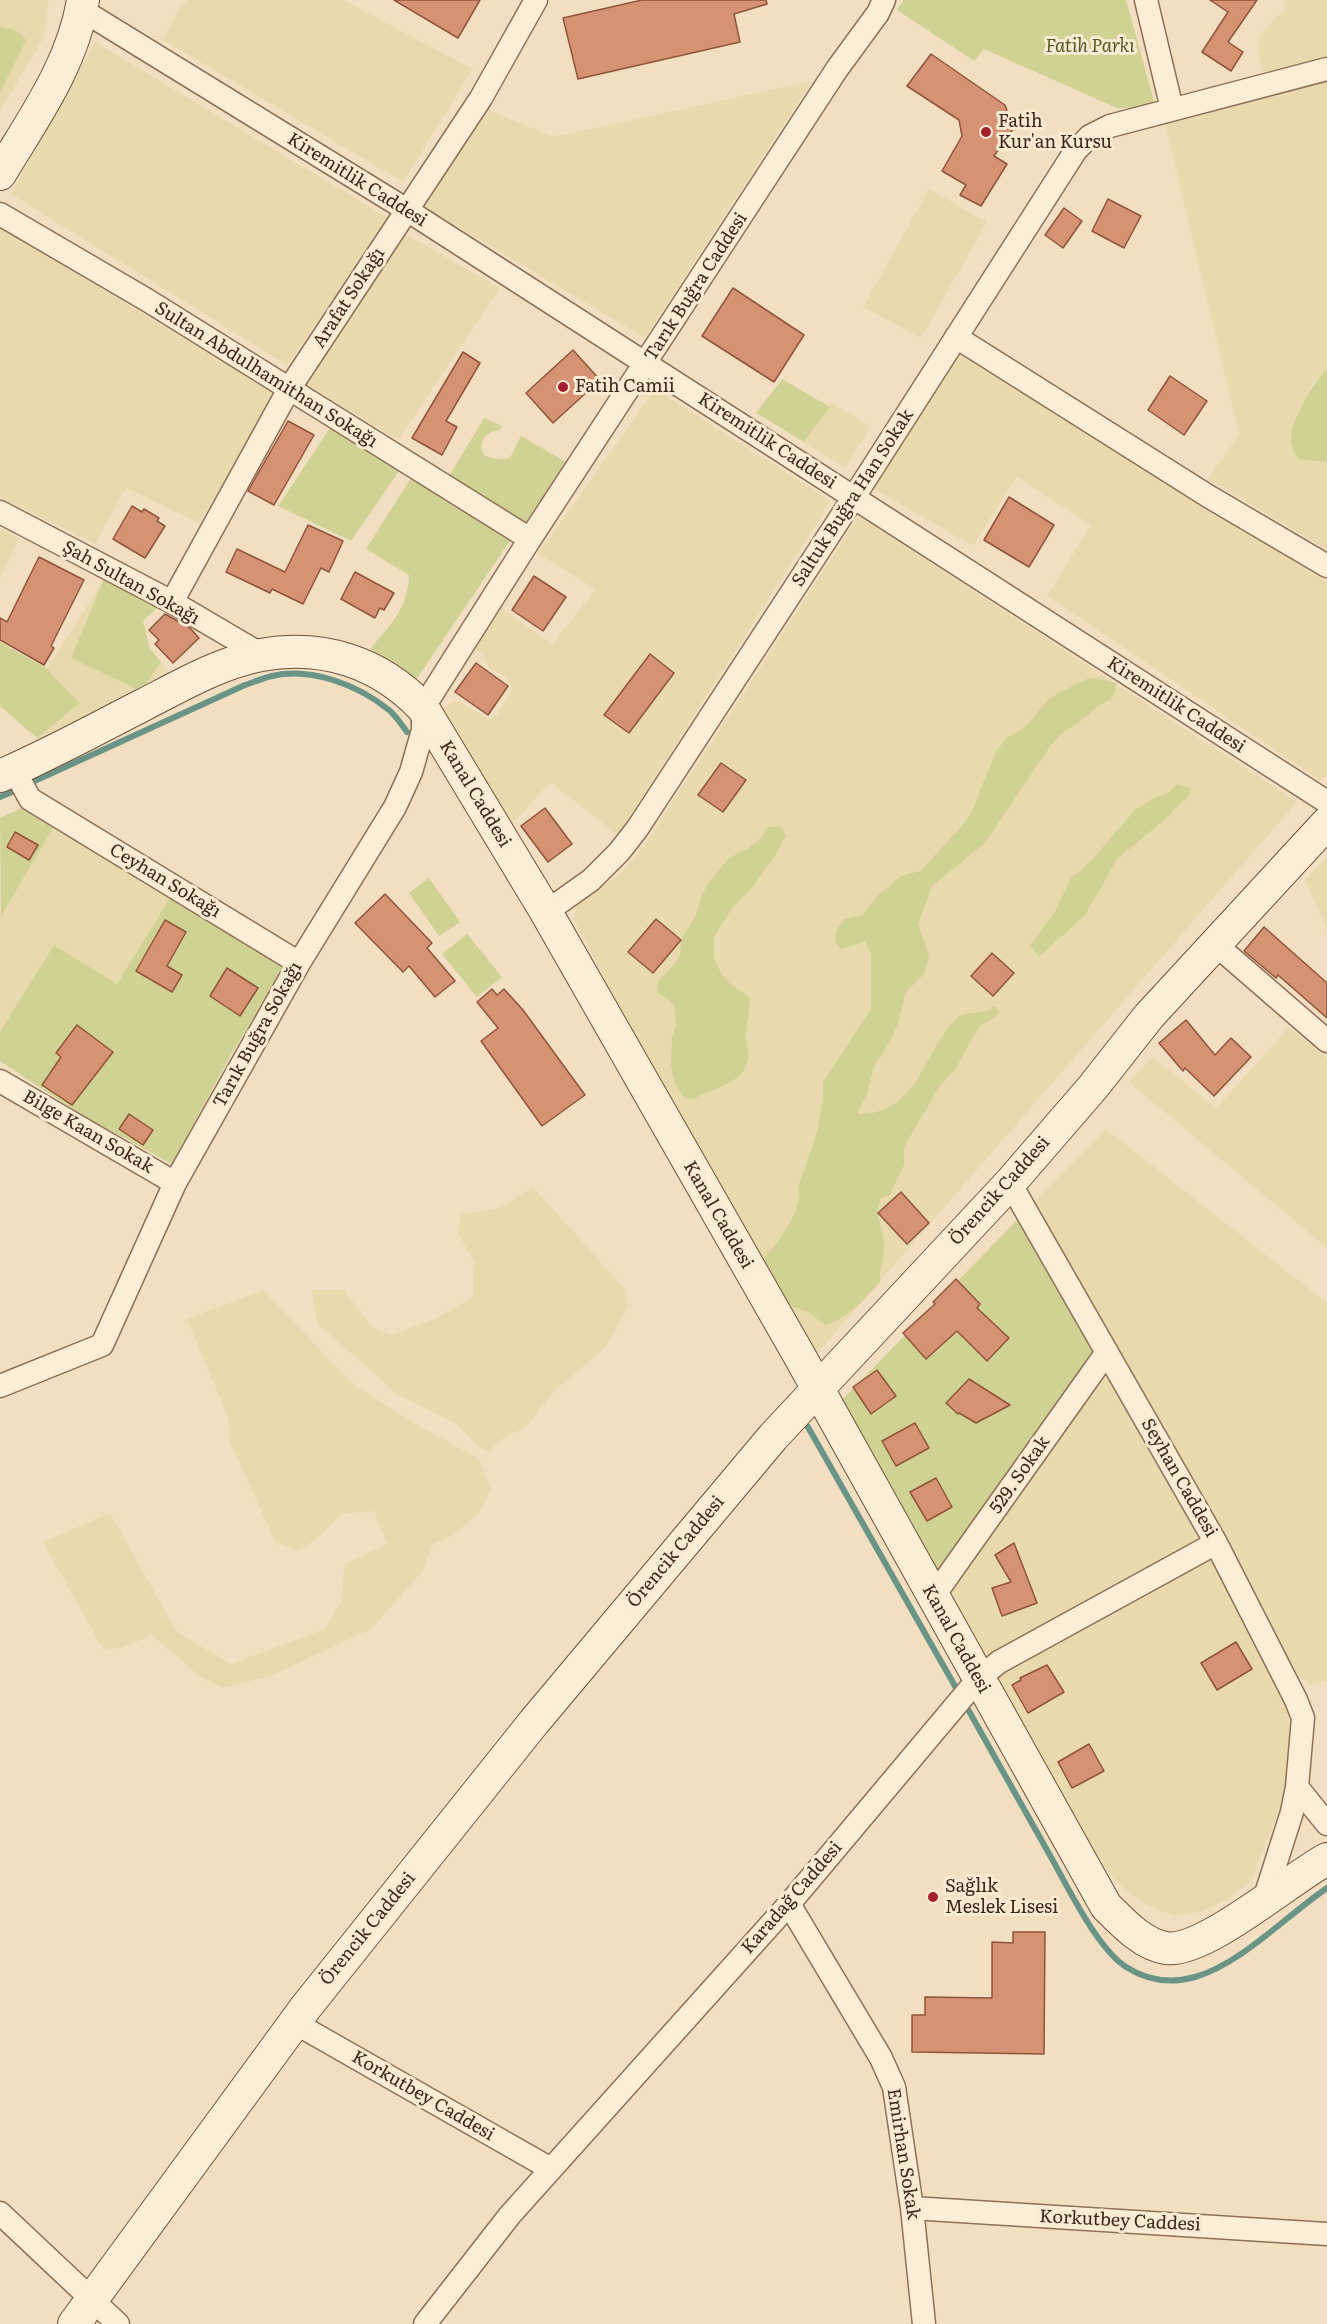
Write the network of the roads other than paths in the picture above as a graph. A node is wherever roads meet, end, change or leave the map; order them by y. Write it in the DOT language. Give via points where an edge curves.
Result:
graph roads {
  1 [pos="536,0"];
  2 [pos="884,0"];
  3 [pos="1146,0"];
  4 [pos="82,5"];
  5 [pos="1327,69"];
  6 [pos="1172,109"];
  7 [pos="0,174"];
  8 [pos="407,210"];
  9 [pos="0,214"];
  10 [pos="956,337"];
  11 [pos="646,363"];
  12 [pos="289,389"];
  13 [pos="854,497"];
  14 [pos="0,512"];
  15 [pos="530,539"];
  16 [pos="1327,566"];
  17 [pos="172,602"];
  18 [pos="262,655"];
  19 [pos="423,719"];
  20 [pos="7,773"];
  21 [pos="1327,802"];
  22 [pos="1327,823"];
  23 [pos="546,912"];
  24 [pos="1215,944"];
  25 [pos="299,963"];
  26 [pos="1327,1041"];
  27 [pos="0,1081"];
  28 [pos="175,1183"];
  29 [pos="1010,1183"];
  30 [pos="1107,1352"];
  31 [pos="0,1386"];
  32 [pos="817,1389"];
  33 [pos="1216,1543"];
  34 [pos="933,1597"];
  35 [pos="974,1684"];
  36 [pos="1297,1787"];
  37 [pos="1327,1824"];
  38 [pos="1327,1859"];
  39 [pos="1264,1900"];
  40 [pos="789,1904"];
  41 [pos="295,2023"];
  42 [pos="551,2169"];
  43 [pos="912,2208"];
  44 [pos="0,2213"];
  45 [pos="1327,2234"];
  46 [pos="83,2311"];
  47 [pos="118,2324"];
  48 [pos="425,2324"];
  49 [pos="924,2324"];
  1 -- 8 [label="street, Arafat Sokağı" via="481,98"];
  2 -- 11 [label="street, Tarık Buğra Caddesi"];
  3 -- 6 [label="street"];
  4 -- 7 [label="street" via="73,39 53,85"];
  4 -- 8 [label="street, Kiremitlik Caddesi"];
  5 -- 6 [label="street, Saltuk Buğra Han Sokak"];
  6 -- 10 [label="street, Saltuk Buğra Han Sokak" via="1110,126 1090,136 1076,150"];
  8 -- 11 [label="street, Kiremitlik Caddesi"];
  8 -- 12 [label="street, Arafat Sokağı"];
  9 -- 12 [label="street, Sultan Abdulhamithan Sokağı"];
  10 -- 13 [label="street, Saltuk Buğra Han Sokak"];
  10 -- 16 [label="street"];
  11 -- 13 [label="street, Kiremitlik Caddesi"];
  11 -- 15 [label="street, Tarık Buğra Caddesi"];
  12 -- 15 [label="street, Sultan Abdulhamithan Sokağı"];
  12 -- 17 [label="street, Arafat Sokağı"];
  13 -- 21 [label="street, Kiremitlik Caddesi"];
  13 -- 23 [label="street, Saltuk Buğra Han Sokak" via="637,829 591,880"];
  14 -- 17 [label="street, Şah Sultan Sokağı"];
  15 -- 19 [label="street, Tarık Buğra Caddesi"];
  17 -- 18 [label="street, Şah Sultan Sokağı"];
  18 -- 19 [label="street, Kanal Caddesi" via="301,652 351,660 387,676 408,693"];
  18 -- 20 [label="street, Kanal Caddesi" via="185,684"];
  19 -- 23 [label="street, Kanal Caddesi"];
  19 -- 25 [label="street, Tarık Buğra Sokağı" via="411,772 394,807"];
  20 -- 25 [label="street, Ceyhan Sokağı" via="30,799"];
  22 -- 24 [label="street, Örencik Caddesi"];
  23 -- 32 [label="street, Kanal Caddesi"];
  24 -- 26 [label="street"];
  24 -- 29 [label="street, Örencik Caddesi" via="1149,1016"];
  25 -- 28 [label="street, Tarık Buğra Sokağı"];
  27 -- 28 [label="street, Bilge Kaan Sokak"];
  28 -- 31 [label="street, Tarık Buğra Sokağı" via="102,1345"];
  29 -- 30 [label="street, Seyhan Caddesi"];
  29 -- 32 [label="street, Örencik Caddesi"];
  30 -- 33 [label="street, Seyhan Caddesi"];
  30 -- 34 [label="street, 529. Sokak"];
  32 -- 34 [label="street, Kanal Caddesi"];
  32 -- 41 [label="street, Örencik Caddesi" via="541,1712"];
  33 -- 35 [label="street, Karadağ Caddesi" via="999,1662"];
  33 -- 36 [label="street, Seyhan Caddesi" via="1303,1718"];
  34 -- 35 [label="street, Kanal Caddesi"];
  35 -- 39 [label="street, Kanal Caddesi" via="1106,1906 1138,1934 1160,1946 1180,1948 1225,1926"];
  35 -- 40 [label="street, Karadağ Caddesi"];
  36 -- 37 [label="street"];
  36 -- 39 [label="street, Seyhan Caddesi"];
  38 -- 39 [label="street, Kanal Caddesi"];
  40 -- 42 [label="street, Karadağ Caddesi"];
  40 -- 43 [label="street, Emirhan Sokak" via="882,2058 894,2087"];
  41 -- 42 [label="street, Korkutbey Caddesi"];
  41 -- 46 [label="street, Örencik Caddesi"];
  42 -- 48 [label="street, Karadağ Caddesi"];
  43 -- 45 [label="street, Korkutbey Caddesi"];
  43 -- 49 [label="street, Emirhan Sokak"];
  44 -- 46 [label="street"];
  46 -- 47 [label="street"];
}
